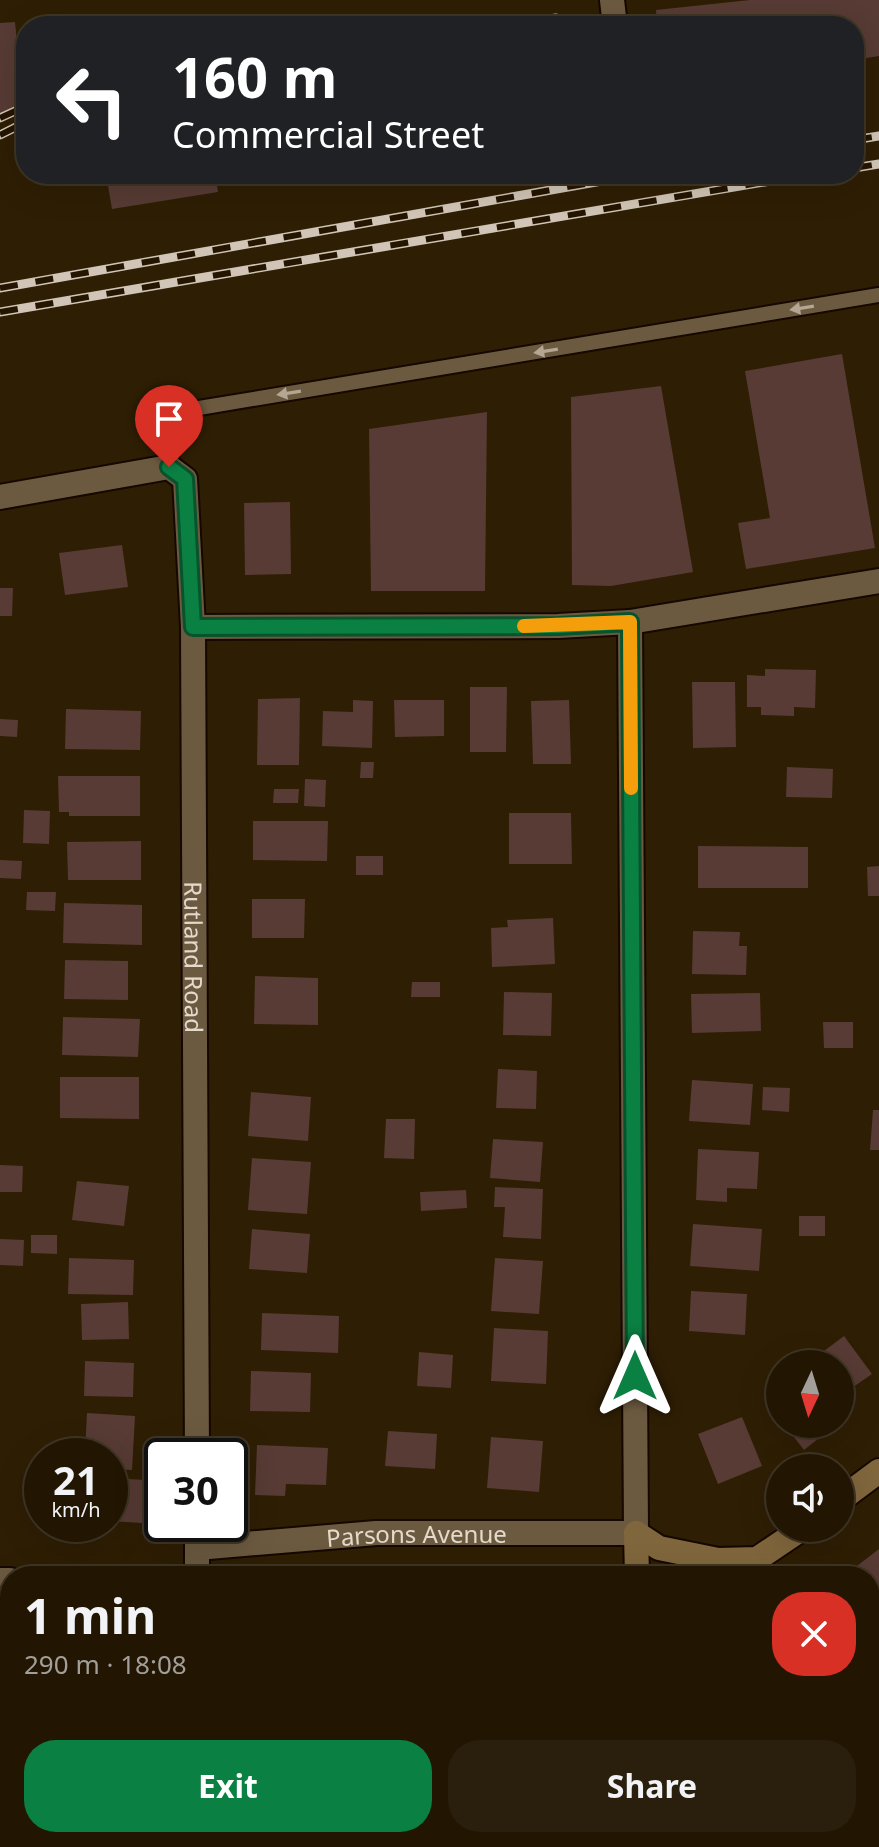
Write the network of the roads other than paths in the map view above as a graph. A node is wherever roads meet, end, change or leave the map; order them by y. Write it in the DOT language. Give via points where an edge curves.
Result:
graph roads {
  1 [pos="879,295"];
  2 [pos="169,467"];
  3 [pos="0,497"];
  4 [pos="879,581"];
  5 [pos="630,622"];
  6 [pos="193,627"];
  7 [pos="197,1438"];
  8 [pos="879,1471"];
  9 [pos="854,1490"];
  10 [pos="636,1533"];
  11 [pos="248,1535"];
  12 [pos="197,1542"];
  13 [pos="782,1542"];
  14 [pos="757,1559"];
  15 [pos="197,1566"];
  16 [pos="637,1566"];
  17 [pos="746,1566"];
  1 -- 2 [label="lane, one-way" via="199,408 180,416"];
  2 -- 3 [label="street"];
  2 -- 6 [label="street, Rutland Road" via="185,479"];
  4 -- 5 [label="street"];
  5 -- 6 [label="street"];
  5 -- 10 [label="street"];
  6 -- 7 [label="street, Rutland Road"];
  8 -- 9 [label="street"];
  10 -- 11 [label="street, Parsons Avenue"];
  10 -- 14 [label="street" via="659,1548 688,1555"];
  10 -- 16 [label="street"];
  12 -- 15 [label="street"];
  13 -- 14 [label="street"];
  14 -- 17 [label="street"];
}
